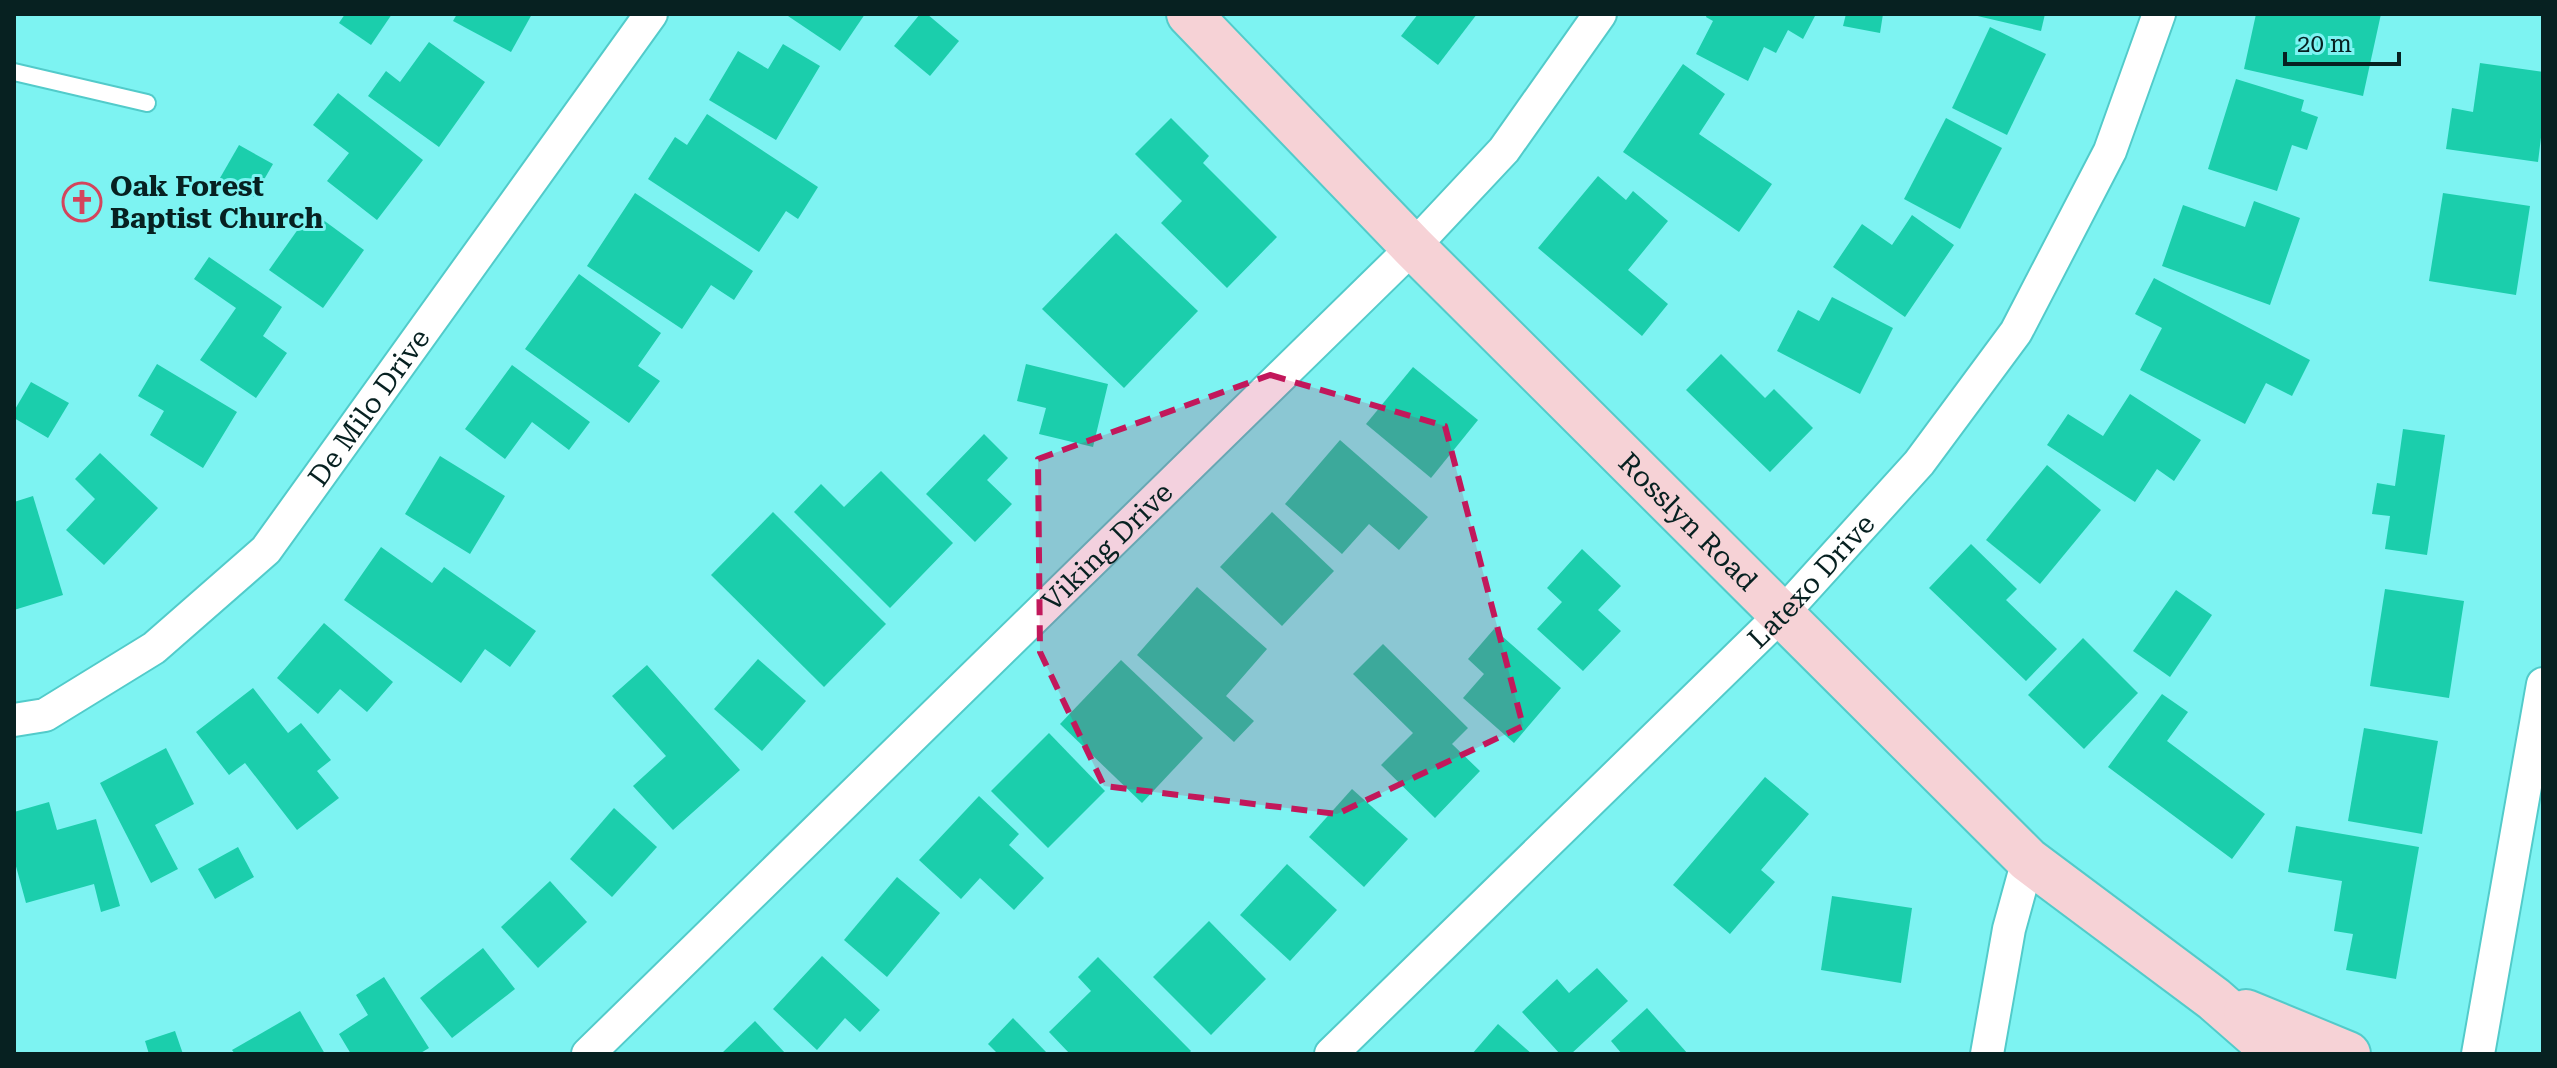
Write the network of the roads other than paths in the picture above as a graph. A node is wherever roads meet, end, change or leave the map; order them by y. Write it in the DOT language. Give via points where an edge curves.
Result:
graph roads {
  1 [pos="651,14"];
  2 [pos="1189,14"];
  3 [pos="1600,14"];
  4 [pos="2159,14"];
  5 [pos="14,72"];
  6 [pos="147,103"];
  7 [pos="1413,247"];
  8 [pos="1783,613"];
  9 [pos="2543,684"];
  10 [pos="14,720"];
  11 [pos="2531,814"];
  12 [pos="2028,860"];
  13 [pos="2214,999"];
  14 [pos="588,1054"];
  15 [pos="1331,1054"];
  16 [pos="1987,1054"];
  17 [pos="2277,1054"];
  18 [pos="2348,1054"];
  19 [pos="2478,1054"];
  1 -- 10 [label="street, De Milo Drive" via="266,550 154,648 45,715"];
  2 -- 7 [label="street, Rosslyn Road"];
  3 -- 7 [label="street, Viking Drive" via="1504,150"];
  4 -- 8 [label="street, Latexo Drive" via="2110,151 2016,332 1919,463"];
  5 -- 6 [label="lane"];
  7 -- 8 [label="street, Rosslyn Road"];
  7 -- 14 [label="street, Viking Drive"];
  8 -- 12 [label="street, Rosslyn Road"];
  8 -- 15 [label="street, Latexo Drive"];
  9 -- 11 [label="street"];
  11 -- 19 [label="street"];
  12 -- 13 [label="street, Rosslyn Road"];
  12 -- 16 [label="street" via="2009,929"];
  13 -- 17 [label="street, Rosslyn Road"];
  13 -- 18 [label="street, Rosslyn Road"];
}
